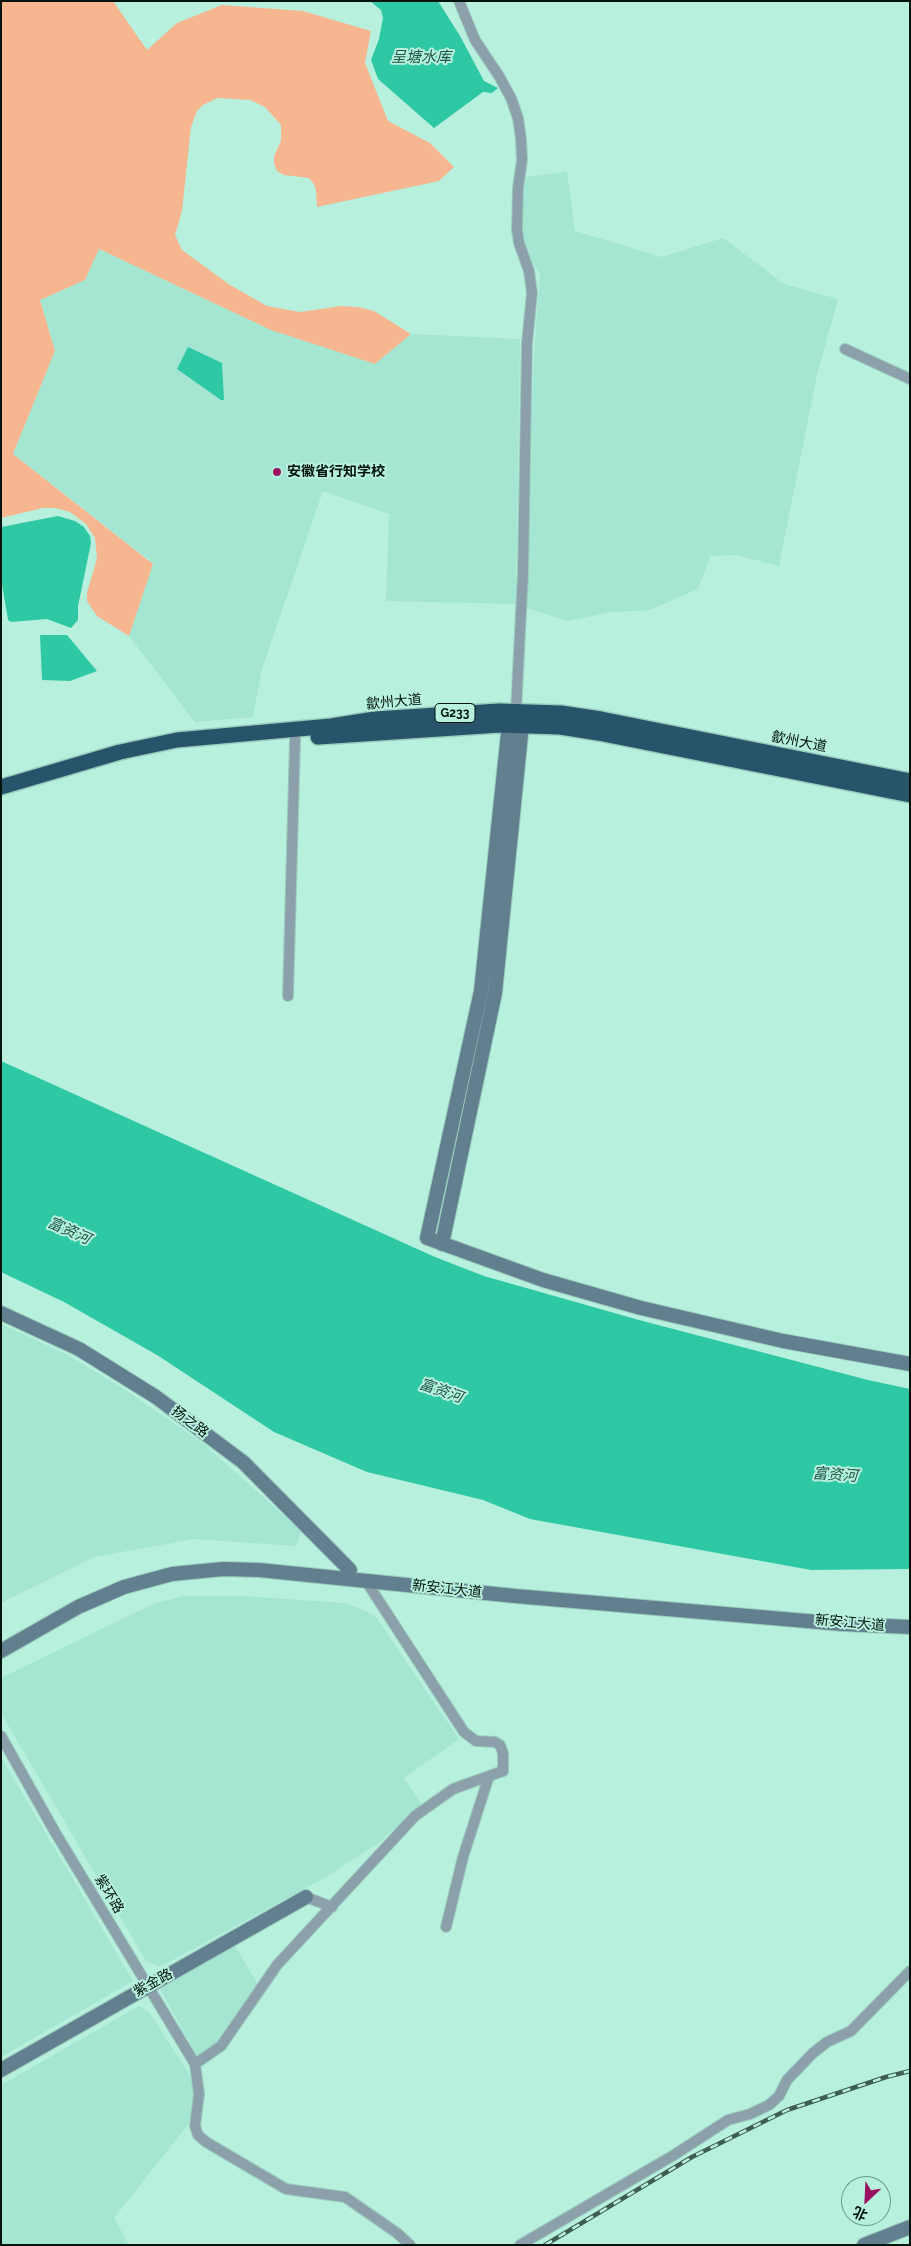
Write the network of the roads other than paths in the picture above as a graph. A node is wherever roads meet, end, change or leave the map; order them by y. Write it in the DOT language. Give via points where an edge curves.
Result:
graph roads {
  1 [pos="458,1"];
  2 [pos="845,349"];
  3 [pos="910,379"];
  4 [pos="516,716"];
  5 [pos="295,739"];
  6 [pos="910,781"];
  7 [pos="1,787"];
  8 [pos="910,795"];
  9 [pos="1,798"];
  10 [pos="288,996"];
  11 [pos="442,1244"];
  12 [pos="1,1313"];
  13 [pos="910,1364"];
  14 [pos="350,1570"];
  15 [pos="366,1581"];
  16 [pos="910,1618"];
  17 [pos="910,1627"];
  18 [pos="1,1640"];
  19 [pos="1,1651"];
  20 [pos="1,1736"];
  21 [pos="489,1776"];
  22 [pos="306,1897"];
  23 [pos="332,1907"];
  24 [pos="446,1927"];
  25 [pos="910,1971"];
  26 [pos="148,1986"];
  27 [pos="195,2064"];
  28 [pos="1,2070"];
  29 [pos="910,2227"];
  30 [pos="410,2245"];
  31 [pos="520,2245"];
  32 [pos="864,2245"];
  1 -- 4 [label="street" via="475,40 511,98 521,139 517,230 532,293 527,343 523,573"];
  2 -- 3 [label="street"];
  4 -- 5 [label="highway, 歙州大道 / G233"];
  4 -- 6 [label="highway, 歙州大道 / G233" via="600,719"];
  4 -- 7 [label="highway, 歙州大道 / G233" via="375,719 177,740 120,752"];
  4 -- 8 [label="highway, 歙州大道 / G233"];
  4 -- 11 [label="street" via="495,993"];
  4 -- 11 [label="street" via="481,991 427,1238"];
  5 -- 9 [label="highway, 歙州大道 / G233" via="202,746 155,754"];
  5 -- 10 [label="street"];
  11 -- 13 [label="street" via="543,1280 649,1310 783,1341"];
  12 -- 14 [label="street, 扬之路" via="80,1349 156,1397 243,1462"];
  14 -- 16 [label="street, 新安江大道"];
  14 -- 18 [label="street, 新安江大道" via="241,1560 154,1568 89,1592"];
  15 -- 17 [label="street, 新安江大道" via="625,1606"];
  15 -- 19 [label="street, 新安江大道" via="241,1569 156,1577 93,1600"];
  15 -- 21 [label="street" via="464,1732 476,1740 494,1742 502,1748 503,1771"];
  20 -- 26 [label="street, 紫环路"];
  21 -- 23 [label="street" via="458,1786 424,1808"];
  21 -- 24 [label="street"];
  22 -- 23 [label="street"];
  22 -- 26 [label="street, 紫金路"];
  23 -- 27 [label="street" via="277,1965 221,2046"];
  25 -- 31 [label="street" via="851,2031 827,2042 813,2053 788,2080 780,2096 769,2105 728,2120"];
  26 -- 27 [label="street, 紫环路"];
  26 -- 28 [label="street, 紫金路"];
  27 -- 30 [label="street" via="199,2094 195,2126 200,2138 286,2188 344,2197"];
  29 -- 32 [label="street"];
}
